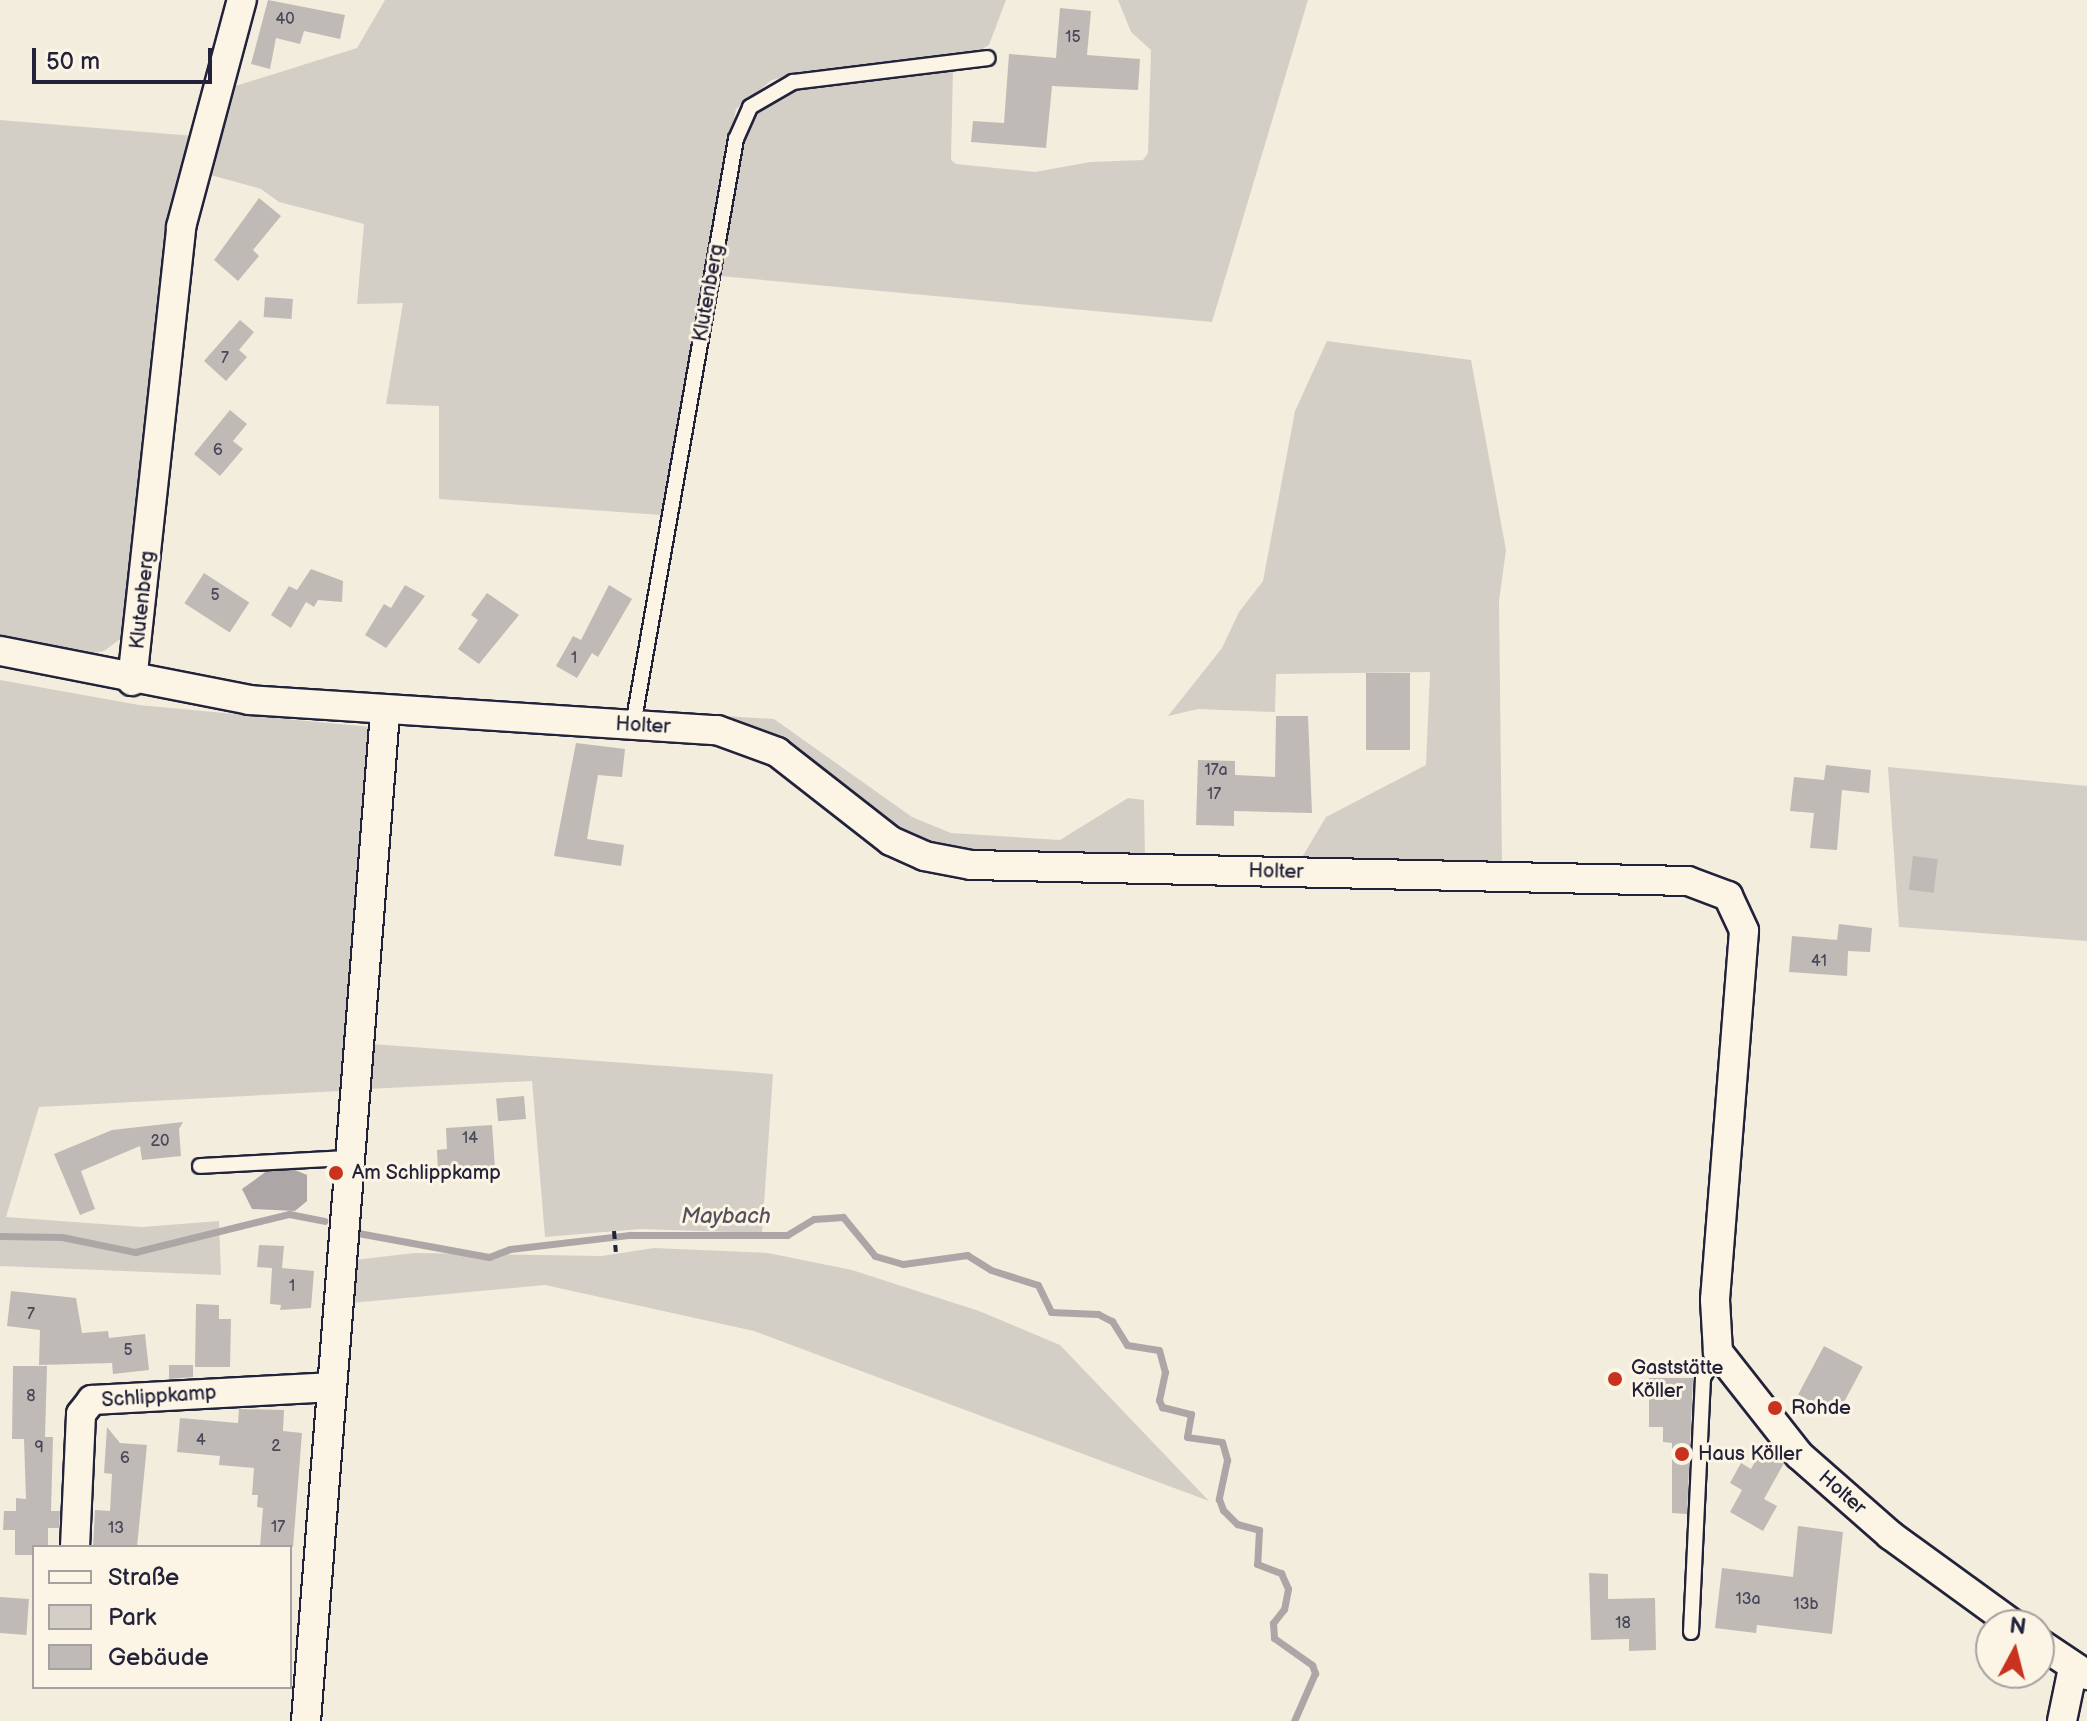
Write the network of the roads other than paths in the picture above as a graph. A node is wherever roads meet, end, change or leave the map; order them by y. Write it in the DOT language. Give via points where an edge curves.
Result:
graph roads {
  1 [pos="242,0"];
  2 [pos="988,58"];
  3 [pos="0,651"];
  4 [pos="132,681"];
  5 [pos="385,712"];
  6 [pos="633,725"];
  7 [pos="349,1158"];
  8 [pos="200,1166"];
  9 [pos="1718,1352"];
  10 [pos="329,1387"];
  11 [pos="75,1545"];
  12 [pos="302,1598"];
  13 [pos="1992,1609"];
  14 [pos="1691,1632"];
  15 [pos="2055,1654"];
  16 [pos="2080,1671"];
  17 [pos="306,1721"];
  18 [pos="2062,1721"];
  1 -- 4 [label="street, Klutenberg" via="181,227"];
  2 -- 6 [label="lane, Klutenberg" via="793,82 750,107 736,139"];
  3 -- 4 [label="street, Holter"];
  4 -- 5 [label="street, Holter" via="249,700"];
  5 -- 6 [label="street, Holter"];
  5 -- 7 [label="street"];
  6 -- 9 [label="street, Holter" via="747,737 777,752 891,841 924,856 971,865 1688,881 1728,896 1744,931 1715,1300"];
  7 -- 8 [label="lane"];
  7 -- 10 [label="street"];
  9 -- 13 [label="street, Holter" via="1799,1455 1890,1535"];
  9 -- 14 [label="lane" via="1703,1378"];
  10 -- 11 [label="street, Schlippkamp" via="92,1400 81,1414"];
  10 -- 12 [label="street"];
  12 -- 17 [label="street"];
  15 -- 16 [label="street"];
  16 -- 18 [label="street"];
}
